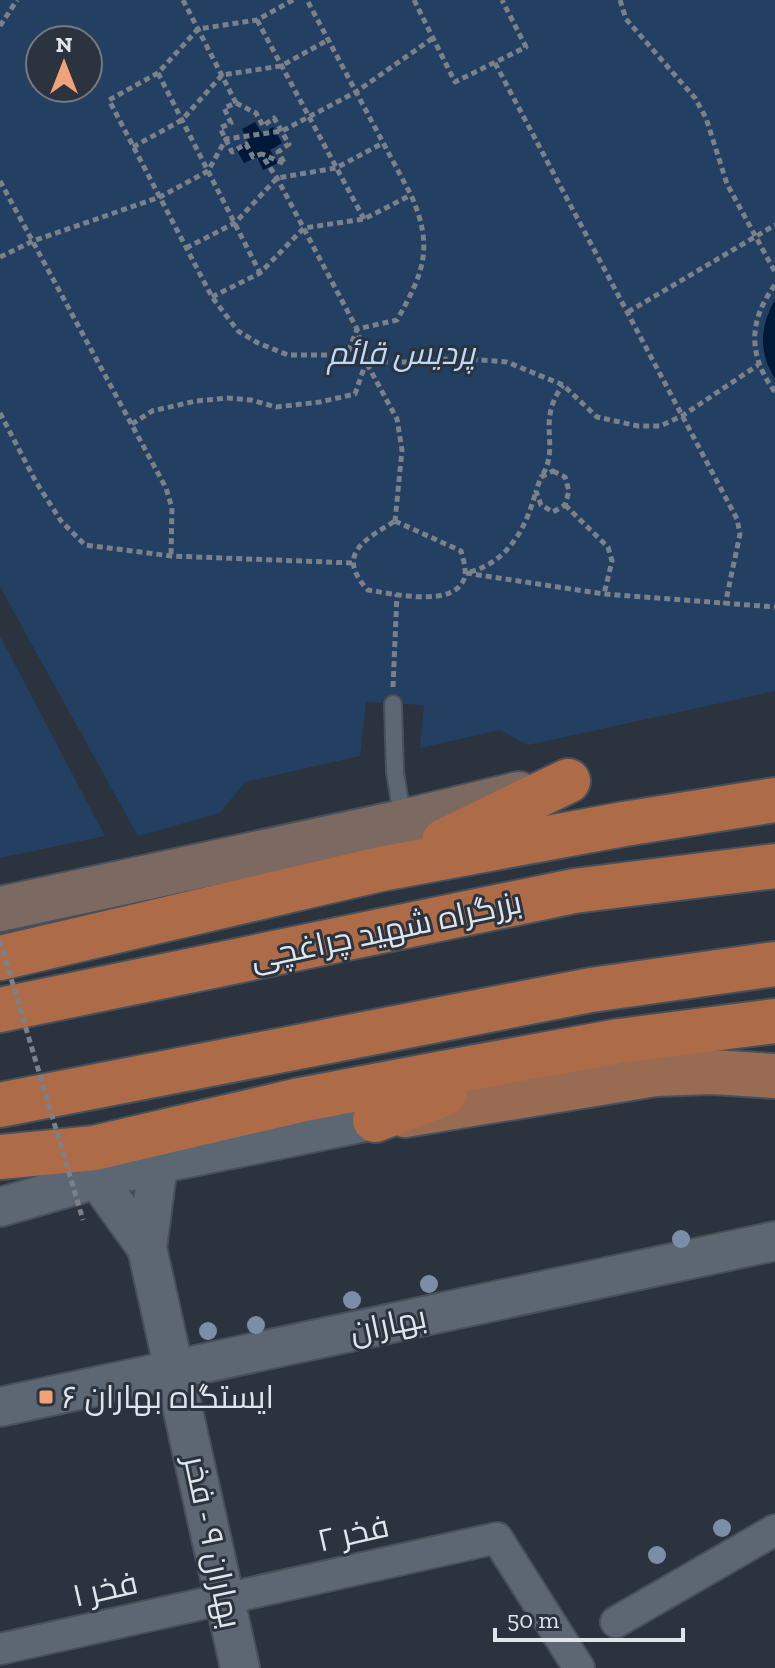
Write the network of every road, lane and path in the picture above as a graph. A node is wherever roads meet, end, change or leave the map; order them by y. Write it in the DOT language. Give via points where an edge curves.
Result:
graph roads {
  1 [pos="17,0"];
  2 [pos="183,0"];
  3 [pos="293,0"];
  4 [pos="307,0"];
  5 [pos="414,0"];
  6 [pos="502,0"];
  7 [pos="620,0"];
  8 [pos="257,20"];
  9 [pos="0,26"];
  10 [pos="198,29"];
  11 [pos="433,38"];
  12 [pos="328,40"];
  13 [pos="495,63"];
  14 [pos="281,66"];
  15 [pos="158,73"];
  16 [pos="222,75"];
  17 [pos="356,92"];
  18 [pos="236,103"];
  19 [pos="309,117"];
  20 [pos="182,120"];
  21 [pos="282,131"];
  22 [pos="226,139"];
  23 [pos="383,143"];
  24 [pos="133,147"];
  25 [pos="261,154"];
  26 [pos="336,168"];
  27 [pos="208,171"];
  28 [pos="277,178"];
  29 [pos="0,181"];
  30 [pos="411,195"];
  31 [pos="160,197"];
  32 [pos="364,219"];
  33 [pos="235,223"];
  34 [pos="775,225"];
  35 [pos="304,228"];
  36 [pos="756,238"];
  37 [pos="33,241"];
  38 [pos="186,248"];
  39 [pos="0,257"];
  40 [pos="775,272"];
  41 [pos="260,273"];
  42 [pos="775,285"];
  43 [pos="212,297"];
  44 [pos="627,312"];
  45 [pos="357,329"];
  46 [pos="366,362"];
  47 [pos="758,365"];
  48 [pos="563,385"];
  49 [pos="775,392"];
  50 [pos="0,413"];
  51 [pos="682,416"];
  52 [pos="132,424"];
  53 [pos="541,477"];
  54 [pos="536,491"];
  55 [pos="565,505"];
  56 [pos="395,521"];
  57 [pos="171,556"];
  58 [pos="352,563"];
  59 [pos="466,573"];
  60 [pos="397,594"];
  61 [pos="604,594"];
  62 [pos="725,605"];
  63 [pos="775,607"];
  64 [pos="393,704"];
  65 [pos="568,781"];
  66 [pos="775,800"];
  67 [pos="411,820"];
  68 [pos="775,866"];
  69 [pos="381,869"];
  70 [pos="0,909"];
  71 [pos="0,941"];
  72 [pos="0,958"];
  73 [pos="775,964"];
  74 [pos="0,1010"];
  75 [pos="775,1021"];
  76 [pos="554,1053"];
  77 [pos="775,1076"];
  78 [pos="0,1105"];
  79 [pos="375,1120"];
  80 [pos="0,1157"];
  81 [pos="158,1164"];
  82 [pos="97,1179"];
  83 [pos="0,1207"];
  84 [pos="83,1220"];
  85 [pos="775,1241"];
  86 [pos="147,1248"];
  87 [pos="174,1370"];
  88 [pos="0,1407"];
  89 [pos="775,1530"];
  90 [pos="225,1599"];
  91 [pos="616,1622"];
  92 [pos="0,1649"];
  93 [pos="240,1668"];
  94 [pos="579,1668"];
  1 -- 9 [label="path"];
  2 -- 10 [label="path"];
  3 -- 8 [label="path"];
  4 -- 12 [label="path"];
  5 -- 11 [label="path"];
  6 -- 13 [label="path" via="526,47"];
  7 -- 36 [label="path" via="626,19 695,98 727,184"];
  8 -- 10 [label="path"];
  8 -- 14 [label="path"];
  10 -- 15 [label="path"];
  10 -- 16 [label="path"];
  11 -- 13 [label="path" via="455,82"];
  11 -- 17 [label="path"];
  12 -- 14 [label="path"];
  12 -- 17 [label="path"];
  13 -- 44 [label="path"];
  14 -- 16 [label="path"];
  14 -- 19 [label="path"];
  15 -- 20 [label="path"];
  15 -- 24 [label="path" via="109,100"];
  16 -- 18 [label="path"];
  16 -- 20 [label="path"];
  17 -- 19 [label="path"];
  17 -- 23 [label="path"];
  18 -- 21 [label="path" via="256,113 263,126 274,118"];
  18 -- 22 [label="path" via="224,108 231,123 220,128"];
  19 -- 21 [label="path"];
  19 -- 26 [label="path"];
  20 -- 24 [label="path"];
  20 -- 27 [label="path"];
  21 -- 22 [label="path"];
  21 -- 25 [label="path" via="289,144 278,152 285,164"];
  22 -- 25 [label="path" via="232,152 246,144 253,157"];
  22 -- 27 [label="path"];
  23 -- 26 [label="path"];
  23 -- 30 [label="path"];
  24 -- 31 [label="path"];
  25 -- 28 [label="path"];
  26 -- 28 [label="path"];
  26 -- 32 [label="path"];
  27 -- 31 [label="path"];
  27 -- 33 [label="path"];
  28 -- 33 [label="path"];
  28 -- 35 [label="path"];
  29 -- 37 [label="path"];
  30 -- 32 [label="path"];
  30 -- 45 [label="path" via="422,220 420,275 397,320"];
  31 -- 37 [label="path"];
  31 -- 38 [label="path"];
  32 -- 35 [label="path"];
  33 -- 38 [label="path"];
  33 -- 41 [label="path"];
  34 -- 36 [label="path"];
  35 -- 41 [label="path"];
  35 -- 45 [label="path"];
  36 -- 40 [label="path"];
  36 -- 44 [label="path"];
  37 -- 39 [label="path"];
  37 -- 52 [label="path"];
  38 -- 43 [label="path"];
  41 -- 43 [label="path"];
  42 -- 47 [label="path" via="756,322"];
  43 -- 45 [label="path" via="238,331 288,355 347,355"];
  44 -- 51 [label="path"];
  45 -- 46 [label="path"];
  46 -- 48 [label="path" via="482,358 507,362"];
  46 -- 52 [label="path" via="355,394 276,407 228,398 196,401 152,411"];
  46 -- 56 [label="path" via="397,419 402,450"];
  47 -- 49 [label="path"];
  47 -- 51 [label="path"];
  48 -- 51 [label="path" via="597,417 617,423 660,426"];
  48 -- 53 [label="path" via="548,415 549,464"];
  50 -- 57 [label="path" via="61,521 85,545"];
  51 -- 62 [label="path" via="737,519 740,534"];
  52 -- 57 [label="path" via="172,508"];
  53 -- 54 [label="path"];
  53 -- 55 [label="path" via="553,471 565,477"];
  54 -- 55 [label="path" via="541,505 553,512"];
  54 -- 59 [label="path" via="528,521 507,550 486,567"];
  55 -- 61 [label="path" via="608,547 612,561"];
  56 -- 58 [label="path" via="359,545"];
  56 -- 59 [label="path" via="461,551"];
  57 -- 58 [label="path"];
  58 -- 60 [label="path" via="355,577 368,590"];
  59 -- 60 [label="path" via="459,589 447,596"];
  59 -- 61 [label="path"];
  60 -- 64 [label="path"];
  61 -- 62 [label="path"];
  62 -- 63 [label="path"];
  64 -- 67 [label="lane" via="395,772"];
  65 -- 67 [label="main road"];
  65 -- 69 [label="highway"];
  66 -- 69 [label="highway"];
  67 -- 70 [label="main road"];
  68 -- 74 [label="highway, بزرگراه شهید چراغچی" via="574,891"];
  69 -- 72 [label="highway"];
  71 -- 84 [label="path, bridge"];
  73 -- 78 [label="highway" via="591,990"];
  75 -- 76 [label="highway"];
  76 -- 79 [label="highway"];
  76 -- 80 [label="highway" via="300,1100 94,1148"];
  77 -- 79 [label="main road" via="655,1074"];
  79 -- 81 [label="street"];
  81 -- 82 [label="street"];
  81 -- 86 [label="street"];
  82 -- 83 [label="street"];
  82 -- 86 [label="street"];
  85 -- 87 [label="street, بهاران"];
  86 -- 87 [label="street, بهاران ۹ - فخر"];
  87 -- 88 [label="street, بهاران"];
  87 -- 90 [label="street, بهاران ۹ - فخر"];
  89 -- 91 [label="street"];
  90 -- 92 [label="street, فخر ۱"];
  90 -- 93 [label="street, بهاران ۹ - فخر"];
  90 -- 94 [label="street, فخر ۲" via="497,1538"];
}
